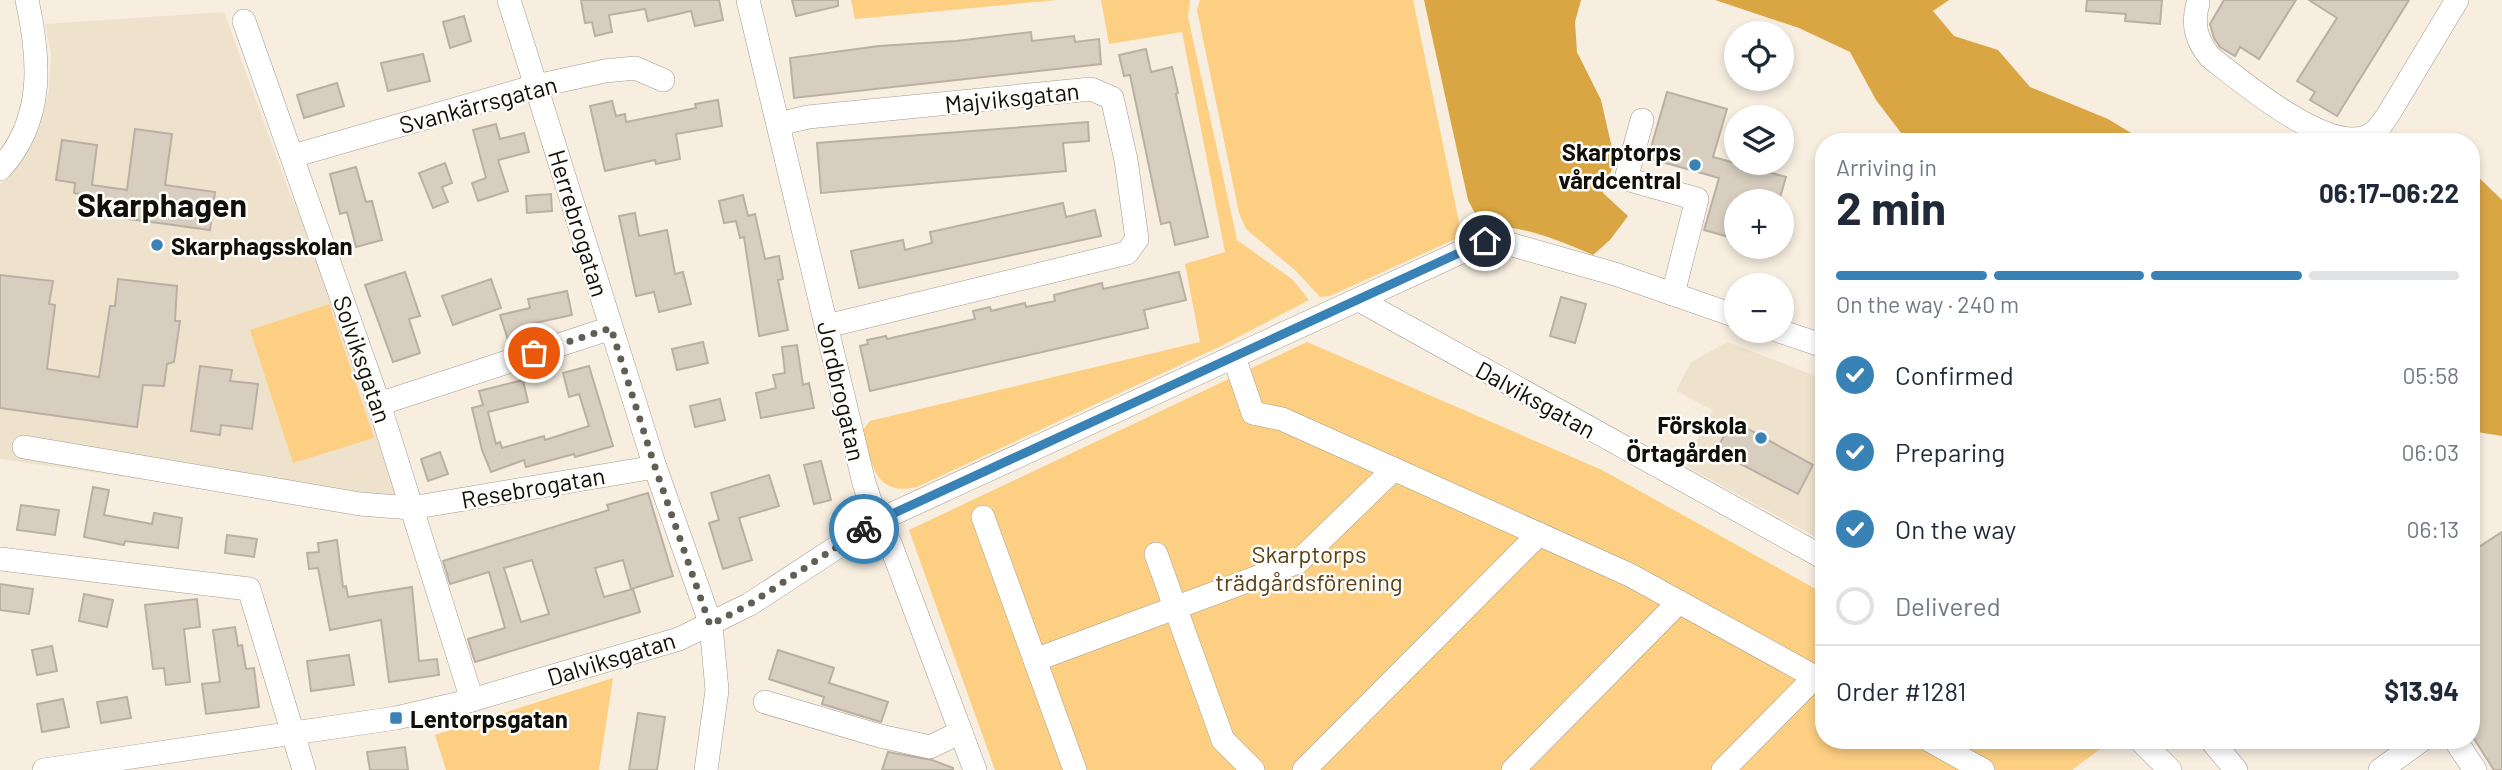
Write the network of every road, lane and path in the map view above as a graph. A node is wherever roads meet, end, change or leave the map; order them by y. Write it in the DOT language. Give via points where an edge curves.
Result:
graph roads {
  1 [pos="27,0"];
  2 [pos="509,0"];
  3 [pos="748,0"];
  4 [pos="2457,0"];
  5 [pos="2200,1"];
  6 [pos="244,22"];
  7 [pos="663,80"];
  8 [pos="536,86"];
  9 [pos="1642,120"];
  10 [pos="779,124"];
  11 [pos="2330,133"];
  12 [pos="2372,133"];
  13 [pos="293,156"];
  14 [pos="0,169"];
  15 [pos="1673,294"];
  16 [pos="1359,300"];
  17 [pos="1724,312"];
  18 [pos="827,326"];
  19 [pos="611,328"];
  20 [pos="1794,336"];
  21 [pos="1815,343"];
  22 [pos="1234,357"];
  23 [pos="379,404"];
  24 [pos="24,447"];
  25 [pos="655,467"];
  26 [pos="1394,470"];
  27 [pos="411,508"];
  28 [pos="983,517"];
  29 [pos="877,521"];
  30 [pos="1539,534"];
  31 [pos="1815,553"];
  32 [pos="1156,554"];
  33 [pos="0,559"];
  34 [pos="1679,602"];
  35 [pos="1176,609"];
  36 [pos="710,625"];
  37 [pos="1035,660"];
  38 [pos="1815,677"];
  39 [pos="1815,683"];
  40 [pos="471,700"];
  41 [pos="765,702"];
  42 [pos="961,732"];
  43 [pos="294,734"];
  44 [pos="1945,749"];
  45 [pos="2149,749"];
  46 [pos="2218,749"];
  47 [pos="2410,749"];
  48 [pos="2461,749"];
  49 [pos="44,770"];
  50 [pos="304,770"];
  51 [pos="706,770"];
  52 [pos="975,770"];
  53 [pos="1075,770"];
  54 [pos="1253,770"];
  55 [pos="1304,770"];
  56 [pos="1513,770"];
  57 [pos="1723,770"];
  58 [pos="1983,770"];
  59 [pos="2170,770"];
  60 [pos="2236,770"];
  61 [pos="2381,770"];
  62 [pos="2475,770"];
  1 -- 14 [label="street" via="38,67 34,96 25,130"];
  2 -- 8 [label="street, Herrebrogatan"];
  3 -- 10 [label="street, Jordbrogatan"];
  4 -- 12 [label="street" via="2388,115"];
  5 -- 11 [label="street" via="2194,15 2196,33 2210,57 2296,120"];
  6 -- 13 [label="street, Solviksgatan"];
  7 -- 8 [label="street, Svankärrsgatan" via="635,68"];
  8 -- 13 [label="street, Svankärrsgatan"];
  8 -- 19 [label="street, Herrebrogatan"];
  9 -- 15 [label="street" via="1626,179 1697,198"];
  10 -- 18 [label="street, Jordbrogatan"];
  10 -- 18 [label="street, Majviksgatan" via="808,117 1091,89 1112,98 1137,239 1127,253"];
  13 -- 23 [label="street, Solviksgatan"];
  15 -- 16 [label="street, Dalviksgatan" via="1536,251 1485,241"];
  15 -- 17 [label="street, Dalviksgatan"];
  16 -- 22 [label="street, Dalviksgatan"];
  16 -- 31 [label="street, Dalviksgatan"];
  18 -- 29 [label="street, Jordbrogatan"];
  19 -- 23 [label="street"];
  19 -- 25 [label="street, Herrebrogatan"];
  20 -- 21 [label="street"];
  22 -- 26 [label="street" via="1253,413 1282,419"];
  22 -- 29 [label="street, Dalviksgatan"];
  23 -- 27 [label="street, Solviksgatan"];
  24 -- 27 [label="street, Resebrogatan" via="360,504"];
  25 -- 27 [label="street, Resebrogatan"];
  25 -- 36 [label="street, Herrebrogatan"];
  26 -- 30 [label="street"];
  26 -- 35 [label="street" via="1298,562"];
  27 -- 40 [label="street, Solviksgatan"];
  28 -- 37 [label="street"];
  29 -- 36 [label="street, Dalviksgatan"];
  29 -- 42 [label="street, Jordbrogatan" via="890,543"];
  30 -- 34 [label="street"];
  30 -- 55 [label="street"];
  32 -- 35 [label="street"];
  33 -- 43 [label="street" via="249,589"];
  34 -- 38 [label="street"];
  34 -- 56 [label="street"];
  35 -- 37 [label="street"];
  35 -- 54 [label="street" via="1223,740"];
  36 -- 40 [label="street, Dalviksgatan" via="679,639"];
  36 -- 51 [label="street, Herrebrogatan" via="717,690"];
  37 -- 53 [label="street"];
  39 -- 57 [label="street"];
  40 -- 43 [label="street, Dalviksgatan" via="396,718"];
  41 -- 42 [label="street" via="930,747"];
  42 -- 52 [label="street, Jordbrogatan"];
  43 -- 49 [label="street, Dalviksgatan"];
  43 -- 50 [label="street"];
  44 -- 58 [label="street"];
  45 -- 59 [label="street"];
  46 -- 60 [label="street"];
  47 -- 61 [label="street"];
  48 -- 62 [label="street"];
}
